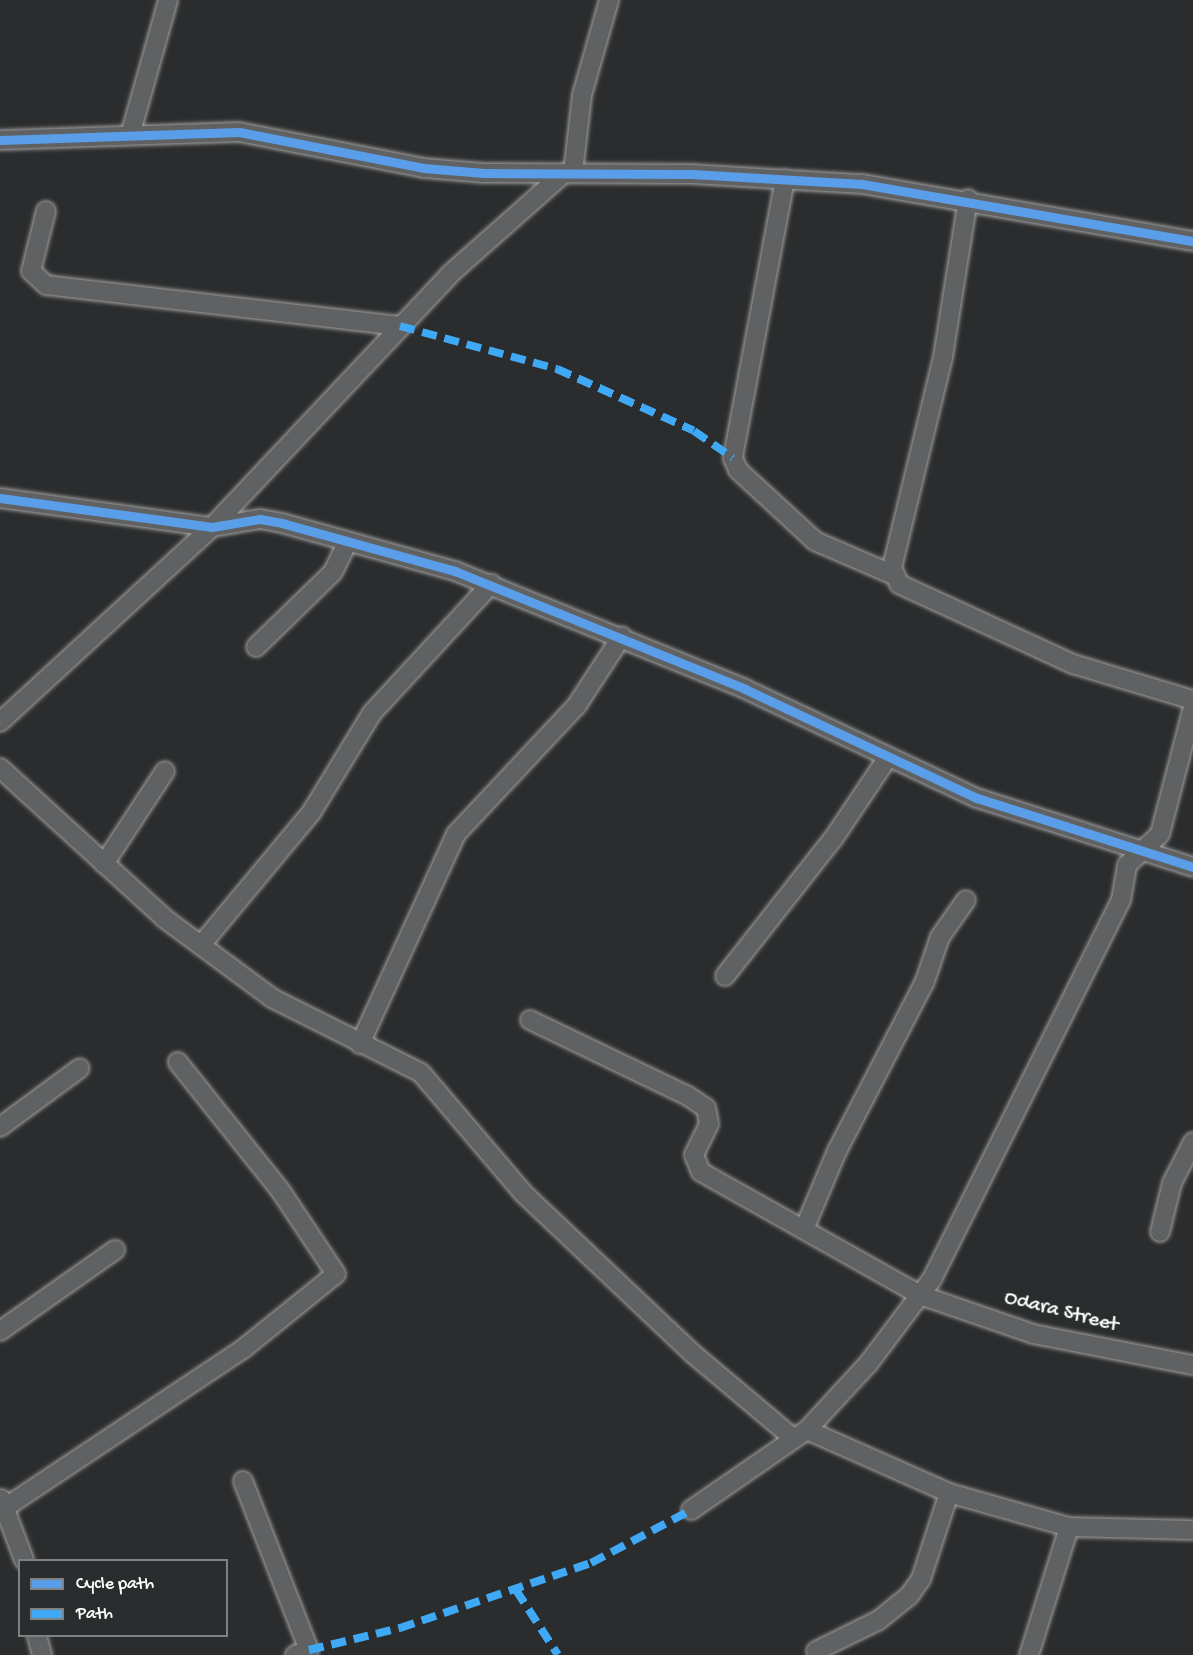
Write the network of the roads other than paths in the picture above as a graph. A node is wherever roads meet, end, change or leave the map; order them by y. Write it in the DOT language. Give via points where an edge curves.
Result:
graph roads {
  1 [pos="168,0"];
  2 [pos="609,0"];
  3 [pos="131,132"];
  4 [pos="0,140"];
  5 [pos="525,173"];
  6 [pos="569,173"];
  7 [pos="785,179"];
  8 [pos="968,199"];
  9 [pos="532,202"];
  10 [pos="46,211"];
  11 [pos="1192,235"];
  12 [pos="400,326"];
  13 [pos="0,498"];
  14 [pos="212,527"];
  15 [pos="348,541"];
  16 [pos="896,576"];
  17 [pos="491,585"];
  18 [pos="622,636"];
  19 [pos="256,647"];
  20 [pos="1193,700"];
  21 [pos="1193,707"];
  22 [pos="0,722"];
  23 [pos="888,757"];
  24 [pos="0,768"];
  25 [pos="165,771"];
  26 [pos="1144,852"];
  27 [pos="104,864"];
  28 [pos="1193,867"];
  29 [pos="966,900"];
  30 [pos="201,945"];
  31 [pos="725,975"];
  32 [pos="530,1020"];
  33 [pos="360,1044"];
  34 [pos="178,1062"];
  35 [pos="80,1068"];
  36 [pos="0,1127"];
  37 [pos="1193,1142"];
  38 [pos="805,1227"];
  39 [pos="1160,1232"];
  40 [pos="115,1250"];
  41 [pos="920,1295"];
  42 [pos="0,1331"];
  43 [pos="1193,1365"];
  44 [pos="801,1434"];
  45 [pos="243,1481"];
  46 [pos="950,1493"];
  47 [pos="2,1501"];
  48 [pos="691,1510"];
  49 [pos="1069,1527"];
  50 [pos="1193,1530"];
  51 [pos="24,1559"];
  52 [pos="38,1637"];
  53 [pos="816,1651"];
  54 [pos="42,1655"];
  55 [pos="295,1655"];
  56 [pos="1029,1655"];
  1 -- 3 [label="street"];
  2 -- 6 [label="street" via="582,94"];
  3 -- 4 [label="street"];
  3 -- 5 [label="street" via="239,132 424,168"];
  5 -- 6 [label="street"];
  5 -- 9 [label="street"];
  6 -- 7 [label="street"];
  6 -- 9 [label="street"];
  7 -- 8 [label="street"];
  7 -- 16 [label="street" via="733,458 738,470 815,541"];
  8 -- 11 [label="street"];
  8 -- 16 [label="street" via="926,443 896,542"];
  9 -- 12 [label="street"];
  10 -- 12 [label="street" via="31,272 46,285"];
  12 -- 14 [label="street"];
  13 -- 14 [label="street"];
  14 -- 15 [label="street" via="261,519"];
  14 -- 22 [label="street"];
  15 -- 17 [label="street"];
  15 -- 19 [label="street" via="333,573"];
  16 -- 20 [label="street" via="899,584 1073,664"];
  17 -- 18 [label="street"];
  17 -- 30 [label="street" via="372,713 310,813"];
  18 -- 23 [label="street"];
  18 -- 33 [label="street" via="569,714 456,834"];
  21 -- 26 [label="street" via="1160,834"];
  23 -- 26 [label="street" via="1009,810"];
  23 -- 31 [label="street" via="833,839"];
  24 -- 27 [label="street"];
  25 -- 27 [label="street"];
  26 -- 28 [label="street"];
  26 -- 41 [label="street" via="1127,866 1121,900 1006,1140"];
  27 -- 30 [label="street"];
  29 -- 38 [label="street" via="940,937 925,981 837,1151"];
  30 -- 33 [label="street" via="272,998"];
  32 -- 38 [label="street, Odara Street" via="706,1108 709,1124 694,1155 701,1172"];
  33 -- 44 [label="street" via="421,1073 523,1193 693,1353"];
  34 -- 47 [label="street" via="280,1190 336,1274 234,1355"];
  35 -- 36 [label="street"];
  37 -- 39 [label="street" via="1172,1183"];
  38 -- 41 [label="street, Odara Street"];
  40 -- 42 [label="street"];
  41 -- 43 [label="street, Odara Street" via="1033,1334"];
  41 -- 44 [label="street" via="868,1364"];
  44 -- 46 [label="street"];
  44 -- 48 [label="street"];
  45 -- 55 [label="street" via="309,1650"];
  46 -- 49 [label="street"];
  46 -- 53 [label="street" via="921,1579 909,1596 879,1620"];
  47 -- 51 [label="street"];
  49 -- 50 [label="street"];
  49 -- 56 [label="street"];
  52 -- 54 [label="street"];
}
